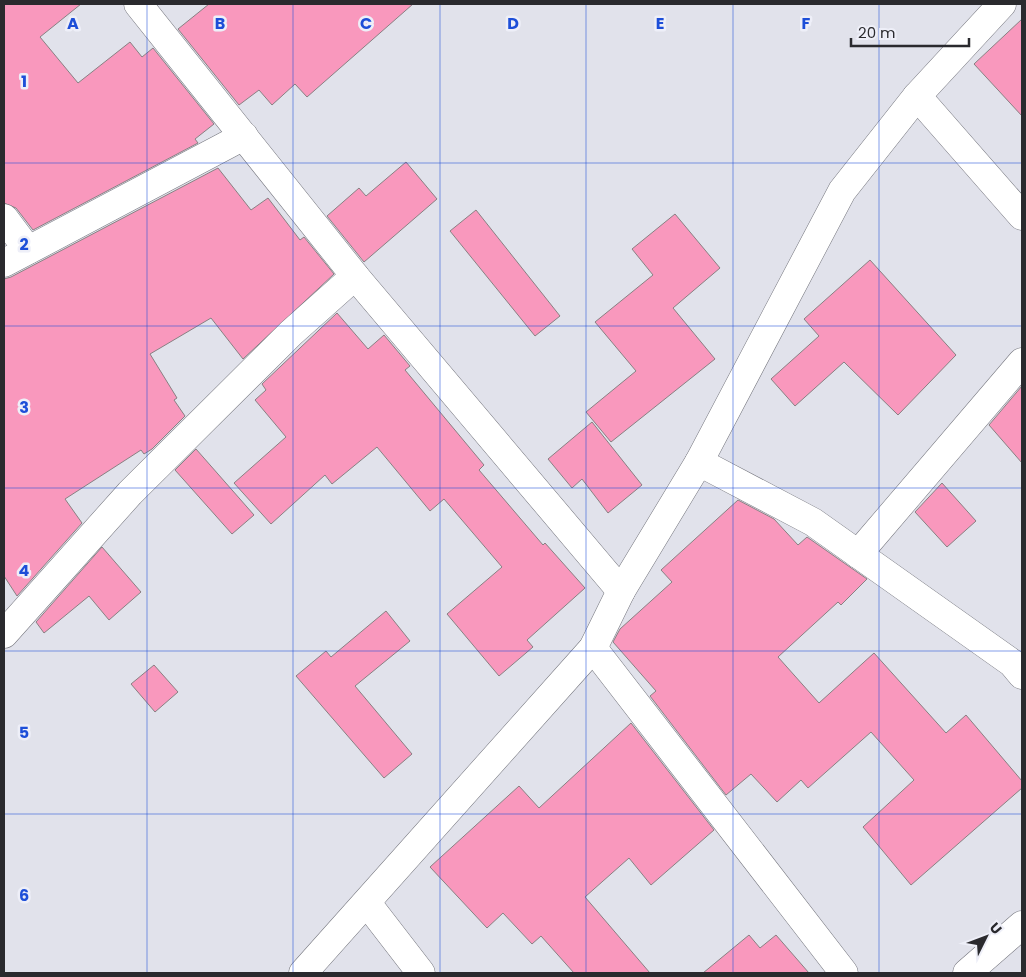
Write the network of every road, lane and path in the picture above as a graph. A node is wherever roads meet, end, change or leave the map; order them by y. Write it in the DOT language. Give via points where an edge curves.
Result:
graph roads {
  1 [pos="138,4"];
  2 [pos="1002,4"];
  3 [pos="917,96"];
  4 [pos="244,136"];
  5 [pos="1022,216"];
  6 [pos="4,218"];
  7 [pos="28,250"];
  8 [pos="4,263"];
  9 [pos="355,276"];
  10 [pos="1022,362"];
  11 [pos="698,462"];
  12 [pos="858,554"];
  13 [pos="621,591"];
  14 [pos="8,618"];
  15 [pos="593,648"];
  16 [pos="1022,675"];
  17 [pos="367,903"];
  18 [pos="1022,925"];
  19 [pos="303,973"];
  20 [pos="421,973"];
  21 [pos="844,973"];
  22 [pos="967,973"];
  1 -- 4 [label="street"];
  2 -- 3 [label="street"];
  3 -- 5 [label="street"];
  3 -- 11 [label="street" via="842,191"];
  4 -- 7 [label="street"];
  4 -- 9 [label="street"];
  6 -- 7 [label="street"];
  7 -- 8 [label="street"];
  9 -- 13 [label="street"];
  9 -- 14 [label="street" via="291,333"];
  10 -- 12 [label="street"];
  11 -- 12 [label="street" via="813,522"];
  11 -- 13 [label="street"];
  12 -- 16 [label="street" via="1012,663"];
  13 -- 15 [label="street"];
  15 -- 17 [label="street"];
  15 -- 21 [label="street"];
  17 -- 19 [label="street"];
  17 -- 20 [label="street"];
  18 -- 22 [label="street"];
}
